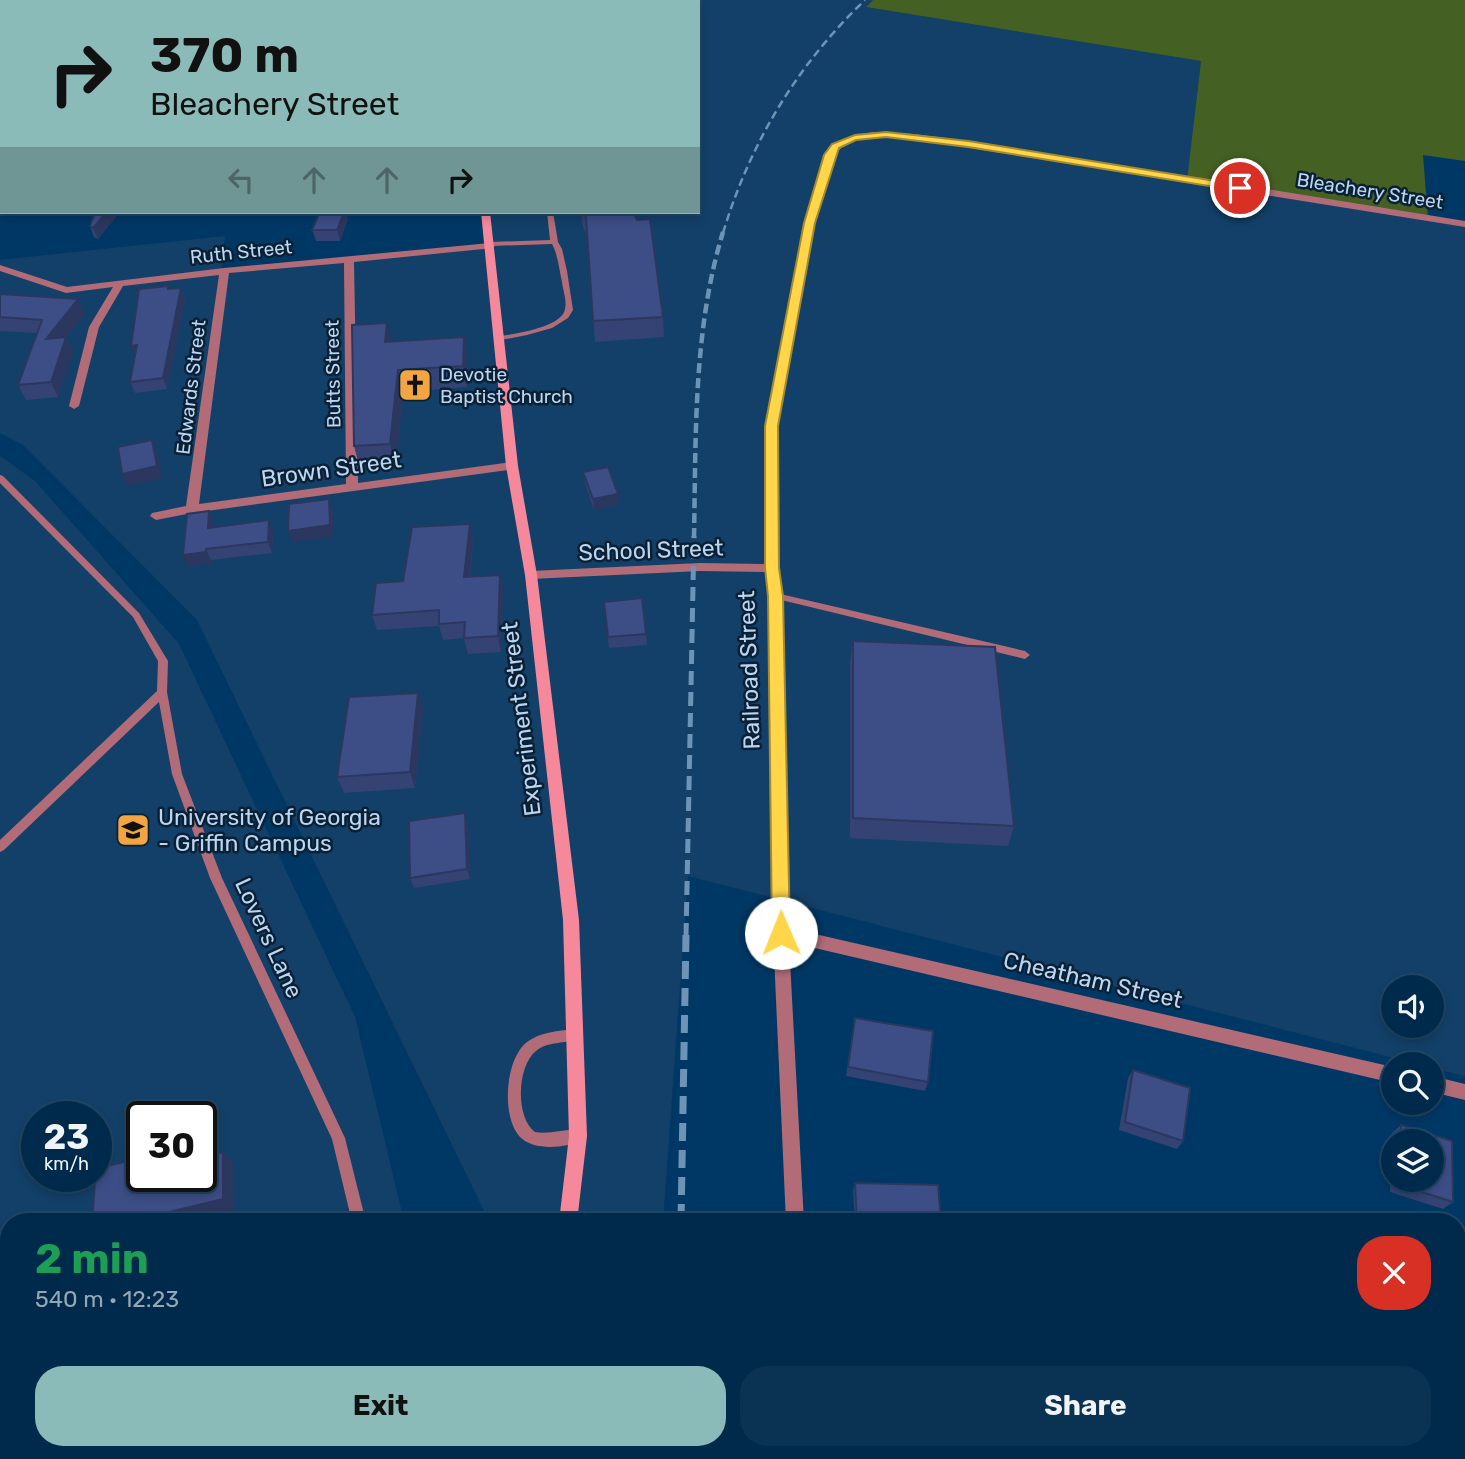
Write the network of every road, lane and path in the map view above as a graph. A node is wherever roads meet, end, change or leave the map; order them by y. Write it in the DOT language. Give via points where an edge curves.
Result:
graph roads {
  1 [pos="855,138"];
  2 [pos="485,214"];
  3 [pos="550,214"];
  4 [pos="1465,224"];
  5 [pos="554,242"];
  6 [pos="490,245"];
  7 [pos="349,259"];
  8 [pos="0,268"];
  9 [pos="224,271"];
  10 [pos="119,285"];
  11 [pos="499,338"];
  12 [pos="74,406"];
  13 [pos="512,466"];
  14 [pos="0,478"];
  15 [pos="352,488"];
  16 [pos="192,509"];
  17 [pos="156,516"];
  18 [pos="772,568"];
  19 [pos="531,575"];
  20 [pos="776,596"];
  21 [pos="1025,655"];
  22 [pos="162,692"];
  23 [pos="0,847"];
  24 [pos="781,933"];
  25 [pos="574,1035"];
  26 [pos="1381,1072"];
  27 [pos="1444,1087"];
  28 [pos="1465,1092"];
  29 [pos="578,1136"];
  30 [pos="357,1213"];
  31 [pos="569,1213"];
  32 [pos="794,1213"];
  1 -- 4 [label="street, Bleachery Street" via="886,134 968,144"];
  1 -- 18 [label="street, Railroad Street" via="835,146 829,155 809,223 772,426"];
  2 -- 6 [label="main road, Experiment Street"];
  3 -- 5 [label="lane"];
  5 -- 6 [label="lane"];
  5 -- 11 [label="lane" via="569,310 551,326"];
  6 -- 7 [label="street, Ruth Street"];
  6 -- 11 [label="main road, Experiment Street"];
  7 -- 9 [label="street, Ruth Street"];
  7 -- 15 [label="street, Butts Street"];
  8 -- 10 [label="street, Ruth Street" via="66,290"];
  9 -- 10 [label="street, Ruth Street"];
  9 -- 16 [label="street, Edwards Street"];
  10 -- 12 [label="street" via="94,327"];
  11 -- 13 [label="main road, Experiment Street"];
  13 -- 15 [label="street, Brown Street"];
  13 -- 19 [label="main road, Experiment Street"];
  14 -- 22 [label="lane, Lovers Lane" via="136,615 163,662"];
  15 -- 16 [label="street, Brown Street"];
  16 -- 17 [label="street, Brown Street"];
  18 -- 19 [label="street, School Street"];
  18 -- 20 [label="street, Railroad Street"];
  19 -- 25 [label="main road, Experiment Street" via="571,920"];
  20 -- 21 [label="lane"];
  20 -- 24 [label="street, Railroad Street"];
  22 -- 23 [label="lane"];
  22 -- 30 [label="lane, Lovers Lane" via="177,774 216,878 338,1138"];
  24 -- 26 [label="street, Cheatham Street"];
  24 -- 32 [label="street, Railroad Street"];
  25 -- 29 [label="main road, Experiment Street"];
  25 -- 29 [label="lane" via="530,1047 515,1077 515,1099 517,1122 527,1135 544,1140"];
  27 -- 28 [label="street"];
  29 -- 31 [label="main road, Experiment Street"];
}
